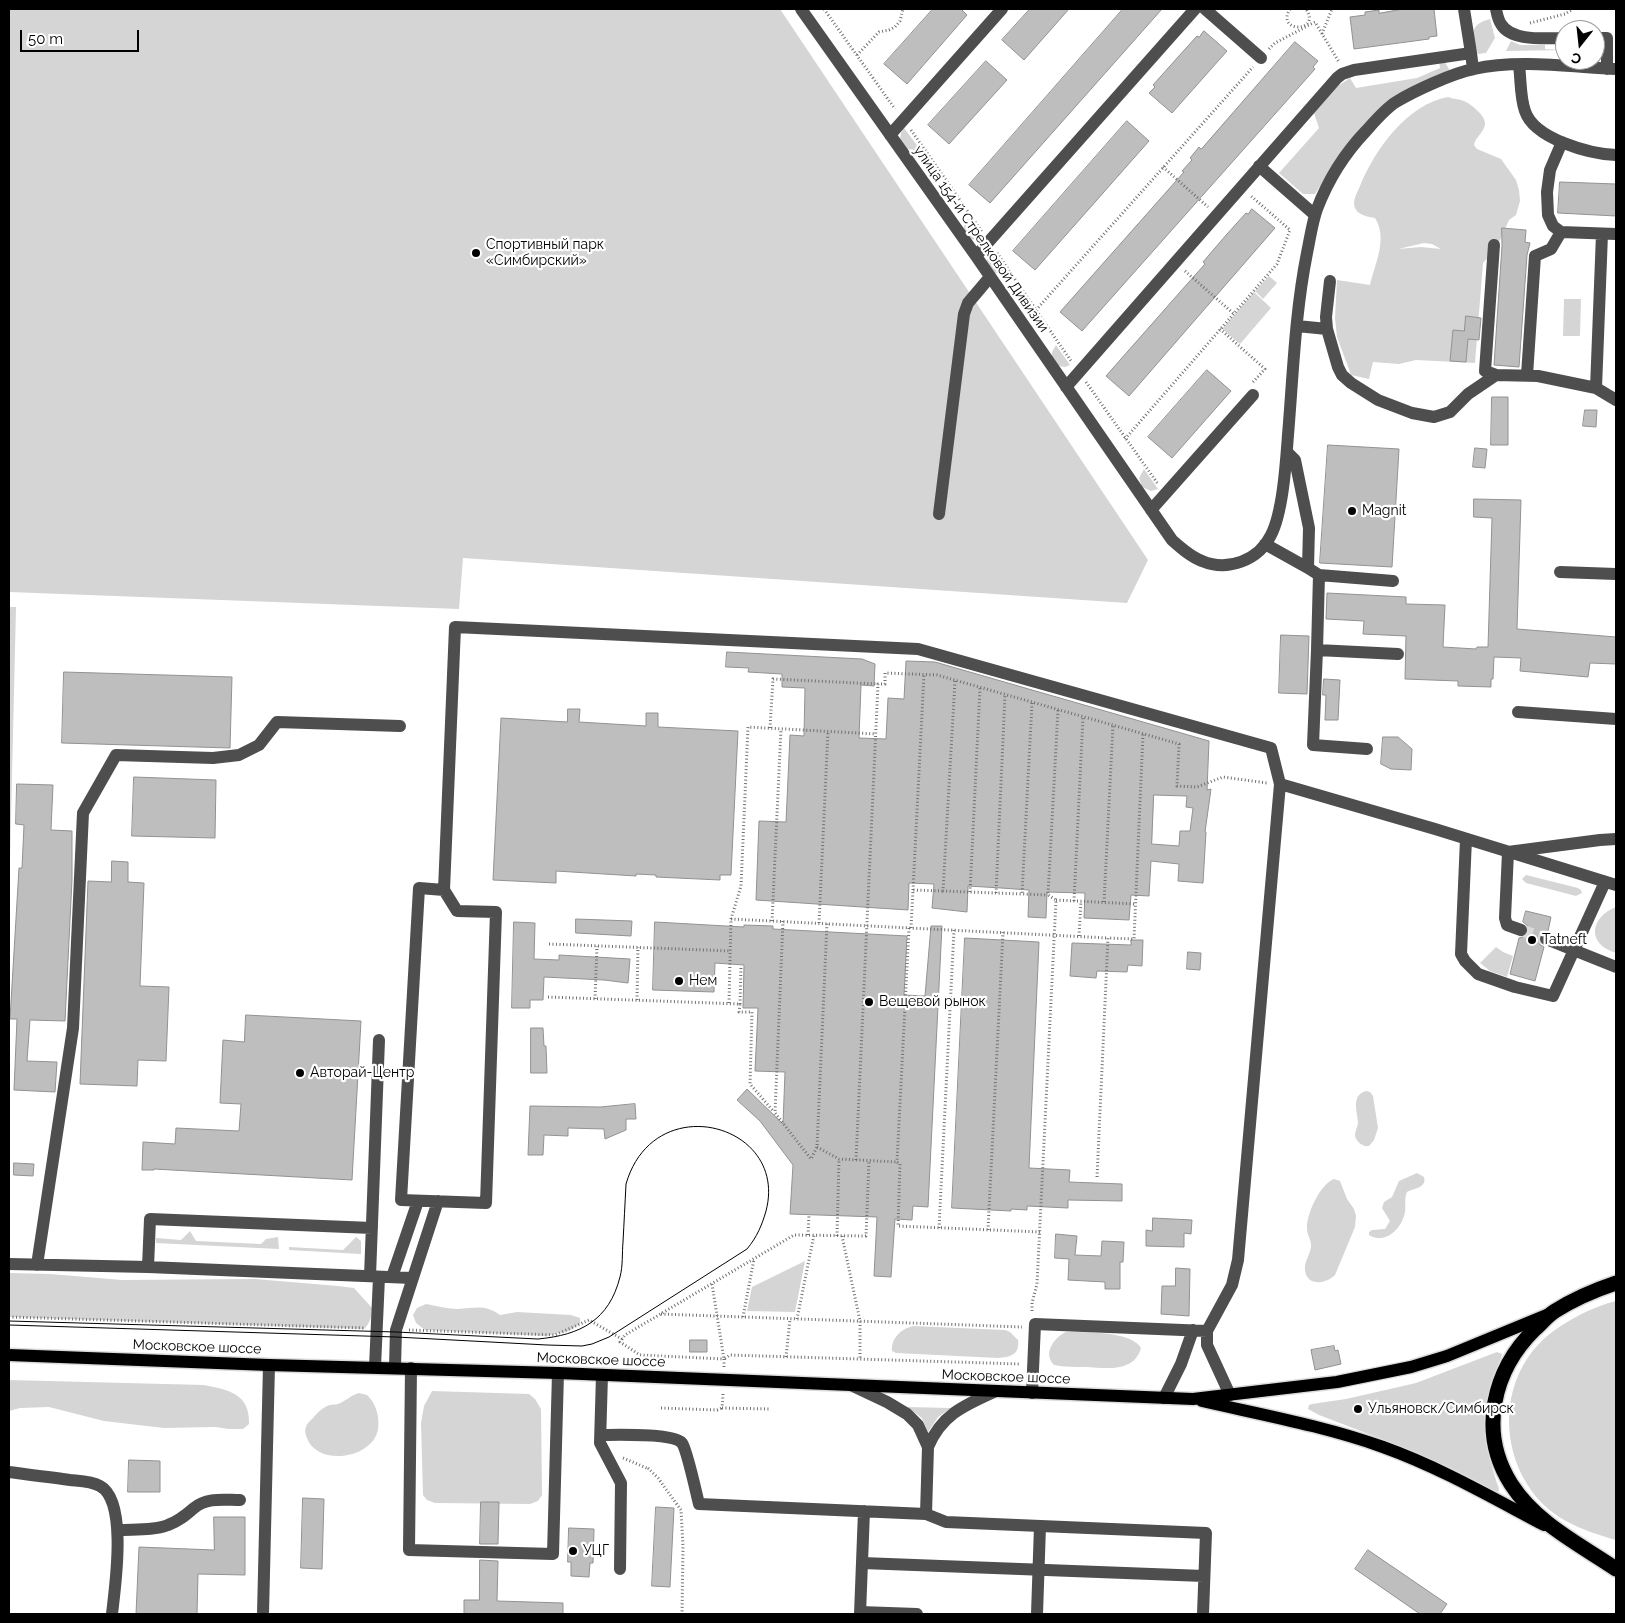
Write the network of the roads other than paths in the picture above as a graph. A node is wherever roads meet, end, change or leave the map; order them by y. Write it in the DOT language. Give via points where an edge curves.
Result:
graph roads {
  1 [pos="801,9"];
  2 [pos="1002,9"];
  3 [pos="1195,9"];
  4 [pos="1205,9"];
  5 [pos="1464,9"];
  6 [pos="1496,9"];
  7 [pos="1555,38"];
  8 [pos="1605,38"];
  9 [pos="1471,53"];
  10 [pos="1261,58"];
  11 [pos="1519,65"];
  12 [pos="1473,69"];
  13 [pos="1612,69"];
  14 [pos="890,135"];
  15 [pos="1562,142"];
  16 [pos="1616,155"];
  17 [pos="1259,166"];
  18 [pos="1315,215"];
  19 [pos="1561,232"];
  20 [pos="1602,234"];
  21 [pos="1616,234"];
  22 [pos="1494,245"];
  23 [pos="976,256"];
  24 [pos="990,277"];
  25 [pos="1330,282"];
  26 [pos="1297,326"];
  27 [pos="1327,330"];
  28 [pos="1496,375"];
  29 [pos="1527,375"];
  30 [pos="1066,387"];
  31 [pos="1596,388"];
  32 [pos="1252,389"];
  33 [pos="1616,400"];
  34 [pos="1286,452"];
  35 [pos="1151,510"];
  36 [pos="939,514"];
  37 [pos="1265,544"];
  38 [pos="1308,568"];
  39 [pos="1560,572"];
  40 [pos="1616,574"];
  41 [pos="1319,575"];
  42 [pos="1393,581"];
  43 [pos="1317,650"];
  44 [pos="1398,654"];
  45 [pos="1518,712"];
  46 [pos="1616,719"];
  47 [pos="400,726"];
  48 [pos="1367,749"];
  49 [pos="1280,784"];
  50 [pos="1466,839"];
  51 [pos="1616,840"];
  52 [pos="1508,852"];
  53 [pos="1610,884"];
  54 [pos="444,890"];
  55 [pos="1521,930"];
  56 [pos="1546,939"];
  57 [pos="1574,950"];
  58 [pos="1616,967"];
  59 [pos="378,1040"];
  60 [pos="418,1201"];
  61 [pos="438,1202"];
  62 [pos="372,1228"];
  63 [pos="9,1264"];
  64 [pos="37,1265"];
  65 [pos="148,1266"];
  66 [pos="1616,1272"];
  67 [pos="381,1277"];
  68 [pos="412,1278"];
  69 [pos="1616,1283"];
  70 [pos="1595,1290"];
  71 [pos="1553,1312"];
  72 [pos="1192,1330"];
  73 [pos="1207,1331"];
  74 [pos="9,1355"];
  75 [pos="269,1365"];
  76 [pos="375,1367"];
  77 [pos="395,1368"];
  78 [pos="410,1368"];
  79 [pos="558,1373"];
  80 [pos="602,1375"];
  81 [pos="852,1385"];
  82 [pos="996,1391"];
  83 [pos="1032,1393"];
  84 [pos="1230,1395"];
  85 [pos="1164,1398"];
  86 [pos="1193,1399"];
  87 [pos="601,1435"];
  88 [pos="928,1447"];
  89 [pos="9,1472"];
  90 [pos="240,1500"];
  91 [pos="864,1511"];
  92 [pos="926,1514"];
  93 [pos="1040,1526"];
  94 [pos="118,1530"];
  95 [pos="1558,1532"];
  96 [pos="1573,1541"];
  97 [pos="1616,1555"];
  98 [pos="862,1563"];
  99 [pos="1038,1569"];
  100 [pos="1616,1569"];
  101 [pos="620,1570"];
  102 [pos="1204,1576"];
  103 [pos="860,1613"];
  104 [pos="112,1614"];
  105 [pos="263,1614"];
  106 [pos="917,1614"];
  107 [pos="1037,1614"];
  108 [pos="1203,1614"];
  1 -- 14 [label="street, улица 154-й Стрелковой Дивизии"];
  2 -- 14 [label="street"];
  3 -- 23 [label="street"];
  4 -- 10 [label="street"];
  5 -- 9 [label="street"];
  6 -- 7 [label="street" via="1500,23 1515,35"];
  8 -- 13 [label="street"];
  9 -- 12 [label="street"];
  9 -- 17 [label="street" via="1342,74"];
  11 -- 12 [label="street"];
  11 -- 13 [label="street"];
  11 -- 15 [label="street" via="1525,112 1531,124"];
  12 -- 18 [label="street" via="1394,103 1351,148 1331,179"];
  14 -- 23 [label="street, улица 154-й Стрелковой Дивизии"];
  15 -- 16 [label="street"];
  15 -- 19 [label="street" via="1550,170 1547,192 1548,215"];
  17 -- 18 [label="street"];
  17 -- 30 [label="street"];
  18 -- 26 [label="street" via="1301,280"];
  19 -- 20 [label="street"];
  19 -- 29 [label="street" via="1551,249 1535,256"];
  20 -- 21 [label="street"];
  20 -- 31 [label="street"];
  22 -- 28 [label="street" via="1485,372"];
  23 -- 24 [label="street, улица 154-й Стрелковой Дивизии"];
  24 -- 30 [label="street, улица 154-й Стрелковой Дивизии"];
  24 -- 36 [label="street" via="968,303 964,314"];
  25 -- 27 [label="street"];
  26 -- 27 [label="street"];
  26 -- 34 [label="street"];
  27 -- 28 [label="street" via="1342,375 1378,400 1412,413 1434,417 1450,412 1468,394"];
  28 -- 29 [label="street"];
  29 -- 31 [label="street"];
  30 -- 35 [label="street, улица 154-й Стрелковой Дивизии"];
  31 -- 33 [label="street"];
  32 -- 35 [label="street"];
  34 -- 37 [label="street" via="1276,524"];
  34 -- 38 [label="street" via="1295,460 1309,528"];
  35 -- 37 [label="street, улица 154-й Стрелковой Дивизии" via="1172,540 1202,561 1218,566 1235,565 1248,559"];
  37 -- 38 [label="street"];
  38 -- 41 [label="street"];
  39 -- 40 [label="street"];
  41 -- 42 [label="street"];
  41 -- 43 [label="street"];
  43 -- 44 [label="street"];
  43 -- 48 [label="street" via="1313,745"];
  45 -- 46 [label="street"];
  47 -- 64 [label="street" via="276,722 259,745 239,755 213,758 116,755 83,813 73,1028"];
  49 -- 50 [label="street"];
  49 -- 54 [label="street" via="1271,748 918,648 455,627"];
  49 -- 73 [label="street" via="1238,1260 1232,1285"];
  50 -- 52 [label="street"];
  50 -- 57 [label="street" via="1461,954 1465,961 1478,974 1554,996"];
  51 -- 52 [label="street"];
  52 -- 53 [label="street"];
  52 -- 55 [label="street" via="1505,918 1507,925"];
  53 -- 57 [label="street"];
  54 -- 60 [label="street" via="419,888 401,1200"];
  54 -- 61 [label="street" via="457,910 496,912 486,1203"];
  56 -- 57 [label="street"];
  57 -- 58 [label="street"];
  59 -- 62 [label="street"];
  60 -- 61 [label="street"];
  60 -- 67 [label="street"];
  61 -- 68 [label="street"];
  62 -- 65 [label="street" via="150,1218"];
  62 -- 67 [label="street"];
  63 -- 64 [label="street"];
  64 -- 65 [label="street"];
  65 -- 67 [label="street"];
  66 -- 70 [label="highway"];
  67 -- 68 [label="street"];
  67 -- 76 [label="street"];
  68 -- 77 [label="street" via="396,1330"];
  69 -- 70 [label="highway"];
  70 -- 71 [label="highway"];
  71 -- 84 [label="main road" via="1447,1356 1411,1367 1337,1382"];
  71 -- 95 [label="highway" via="1523,1341 1508,1363 1493,1406 1493,1428 1498,1456 1511,1483 1530,1508"];
  72 -- 73 [label="street"];
  72 -- 83 [label="street" via="1035,1324"];
  72 -- 85 [label="street" via="1181,1364"];
  73 -- 84 [label="street" via="1207,1345"];
  74 -- 75 [label="main road, Московское шоссе"];
  75 -- 76 [label="main road, Московское шоссе"];
  75 -- 105 [label="street"];
  76 -- 77 [label="main road, Московское шоссе"];
  77 -- 78 [label="main road, Московское шоссе"];
  78 -- 79 [label="main road, Московское шоссе"];
  78 -- 79 [label="street" via="409,1550 553,1554"];
  79 -- 80 [label="main road, Московское шоссе"];
  80 -- 81 [label="main road, Московское шоссе"];
  80 -- 87 [label="street"];
  81 -- 82 [label="main road, Московское шоссе"];
  81 -- 88 [label="street" via="907,1414 918,1425"];
  82 -- 83 [label="main road, Московское шоссе"];
  82 -- 88 [label="street" via="949,1416 936,1430"];
  83 -- 85 [label="main road, Московское шоссе"];
  84 -- 86 [label="main road"];
  85 -- 86 [label="main road, Московское шоссе"];
  86 -- 95 [label="main road" via="1324,1428 1383,1447 1437,1469"];
  87 -- 91 [label="street" via="677,1440 684,1448 700,1504"];
  87 -- 101 [label="street" via="600,1442 621,1483"];
  88 -- 92 [label="street"];
  89 -- 94 [label="street" via="100,1486 109,1494 114,1506"];
  90 -- 94 [label="street" via="206,1501 184,1517 152,1529"];
  91 -- 92 [label="street"];
  91 -- 98 [label="street"];
  92 -- 93 [label="street" via="946,1522"];
  93 -- 99 [label="street"];
  93 -- 102 [label="street" via="1206,1533"];
  94 -- 104 [label="street"];
  95 -- 96 [label="highway"];
  96 -- 97 [label="highway"];
  96 -- 100 [label="highway"];
  98 -- 99 [label="street"];
  98 -- 103 [label="street"];
  99 -- 102 [label="street"];
  99 -- 107 [label="street"];
  102 -- 108 [label="street"];
  103 -- 106 [label="street"];
}
